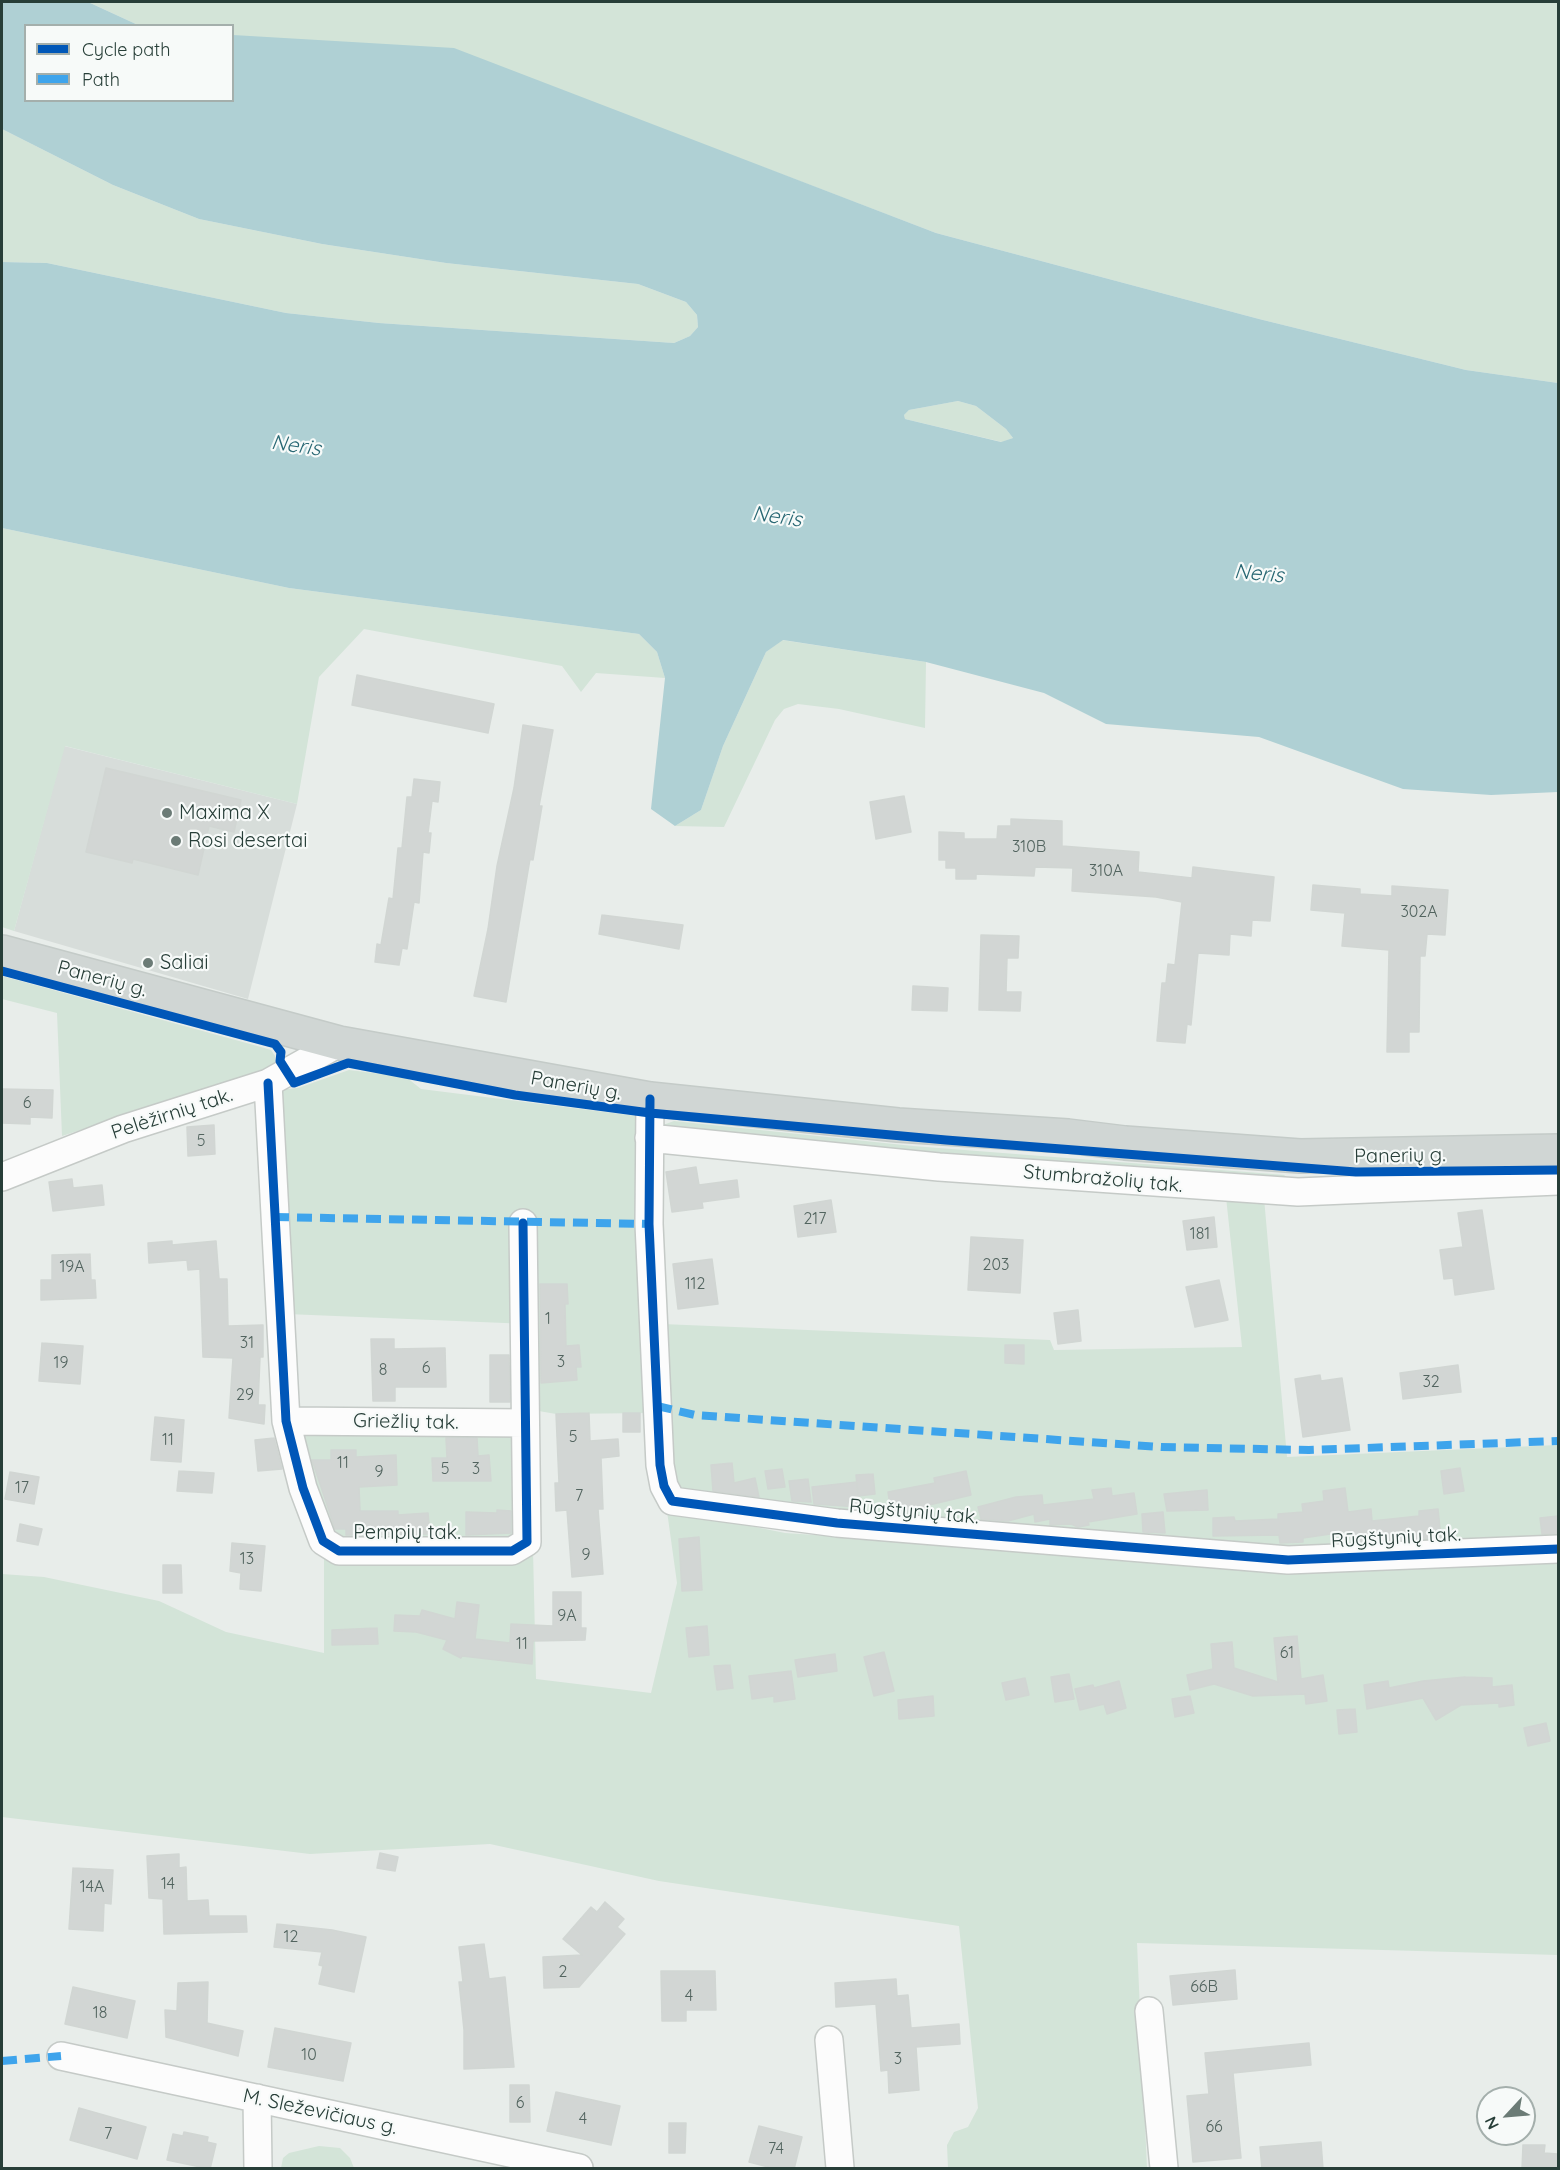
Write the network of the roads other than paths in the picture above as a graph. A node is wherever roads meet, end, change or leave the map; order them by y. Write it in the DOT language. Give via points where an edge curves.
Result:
graph roads {
  1 [pos="2,952"];
  2 [pos="339,1043"];
  3 [pos="268,1083"];
  4 [pos="651,1099"];
  5 [pos="648,1138"];
  6 [pos="1558,1151"];
  7 [pos="2,1177"];
  8 [pos="1558,1181"];
  9 [pos="523,1223"];
  10 [pos="286,1421"];
  11 [pos="525,1423"];
  12 [pos="1558,1549"];
  13 [pos="1149,2011"];
  14 [pos="829,2040"];
  15 [pos="61,2056"];
  16 [pos="257,2098"];
  17 [pos="258,2169"];
  18 [pos="579,2169"];
  19 [pos="840,2169"];
  20 [pos="1164,2169"];
  1 -- 2 [label="main road, Panerių g."];
  2 -- 3 [label="street, Pelėžirnių tak."];
  2 -- 4 [label="main road, Panerių g."];
  3 -- 7 [label="street, Pelėžirnių tak." via="123,1129"];
  3 -- 10 [label="street, Pempių tak."];
  4 -- 5 [label="street, Rūgštynių tak."];
  4 -- 6 [label="main road, Panerių g." via="898,1125 1300,1156"];
  5 -- 8 [label="street, Stumbražolių tak." via="939,1167 1298,1192"];
  5 -- 12 [label="street, Rūgštynių tak." via="660,1465 672,1502 837,1523 1288,1560"];
  9 -- 11 [label="street, Pempių tak."];
  10 -- 11 [label="street, Griežlių tak."];
  10 -- 11 [label="street, Pempių tak." via="303,1488 323,1541 339,1551 512,1551 527,1542"];
  13 -- 20 [label="street"];
  14 -- 19 [label="street"];
  15 -- 16 [label="street, M. Sleževičiaus g."];
  16 -- 17 [label="street"];
  16 -- 18 [label="street, M. Sleževičiaus g."];
}
